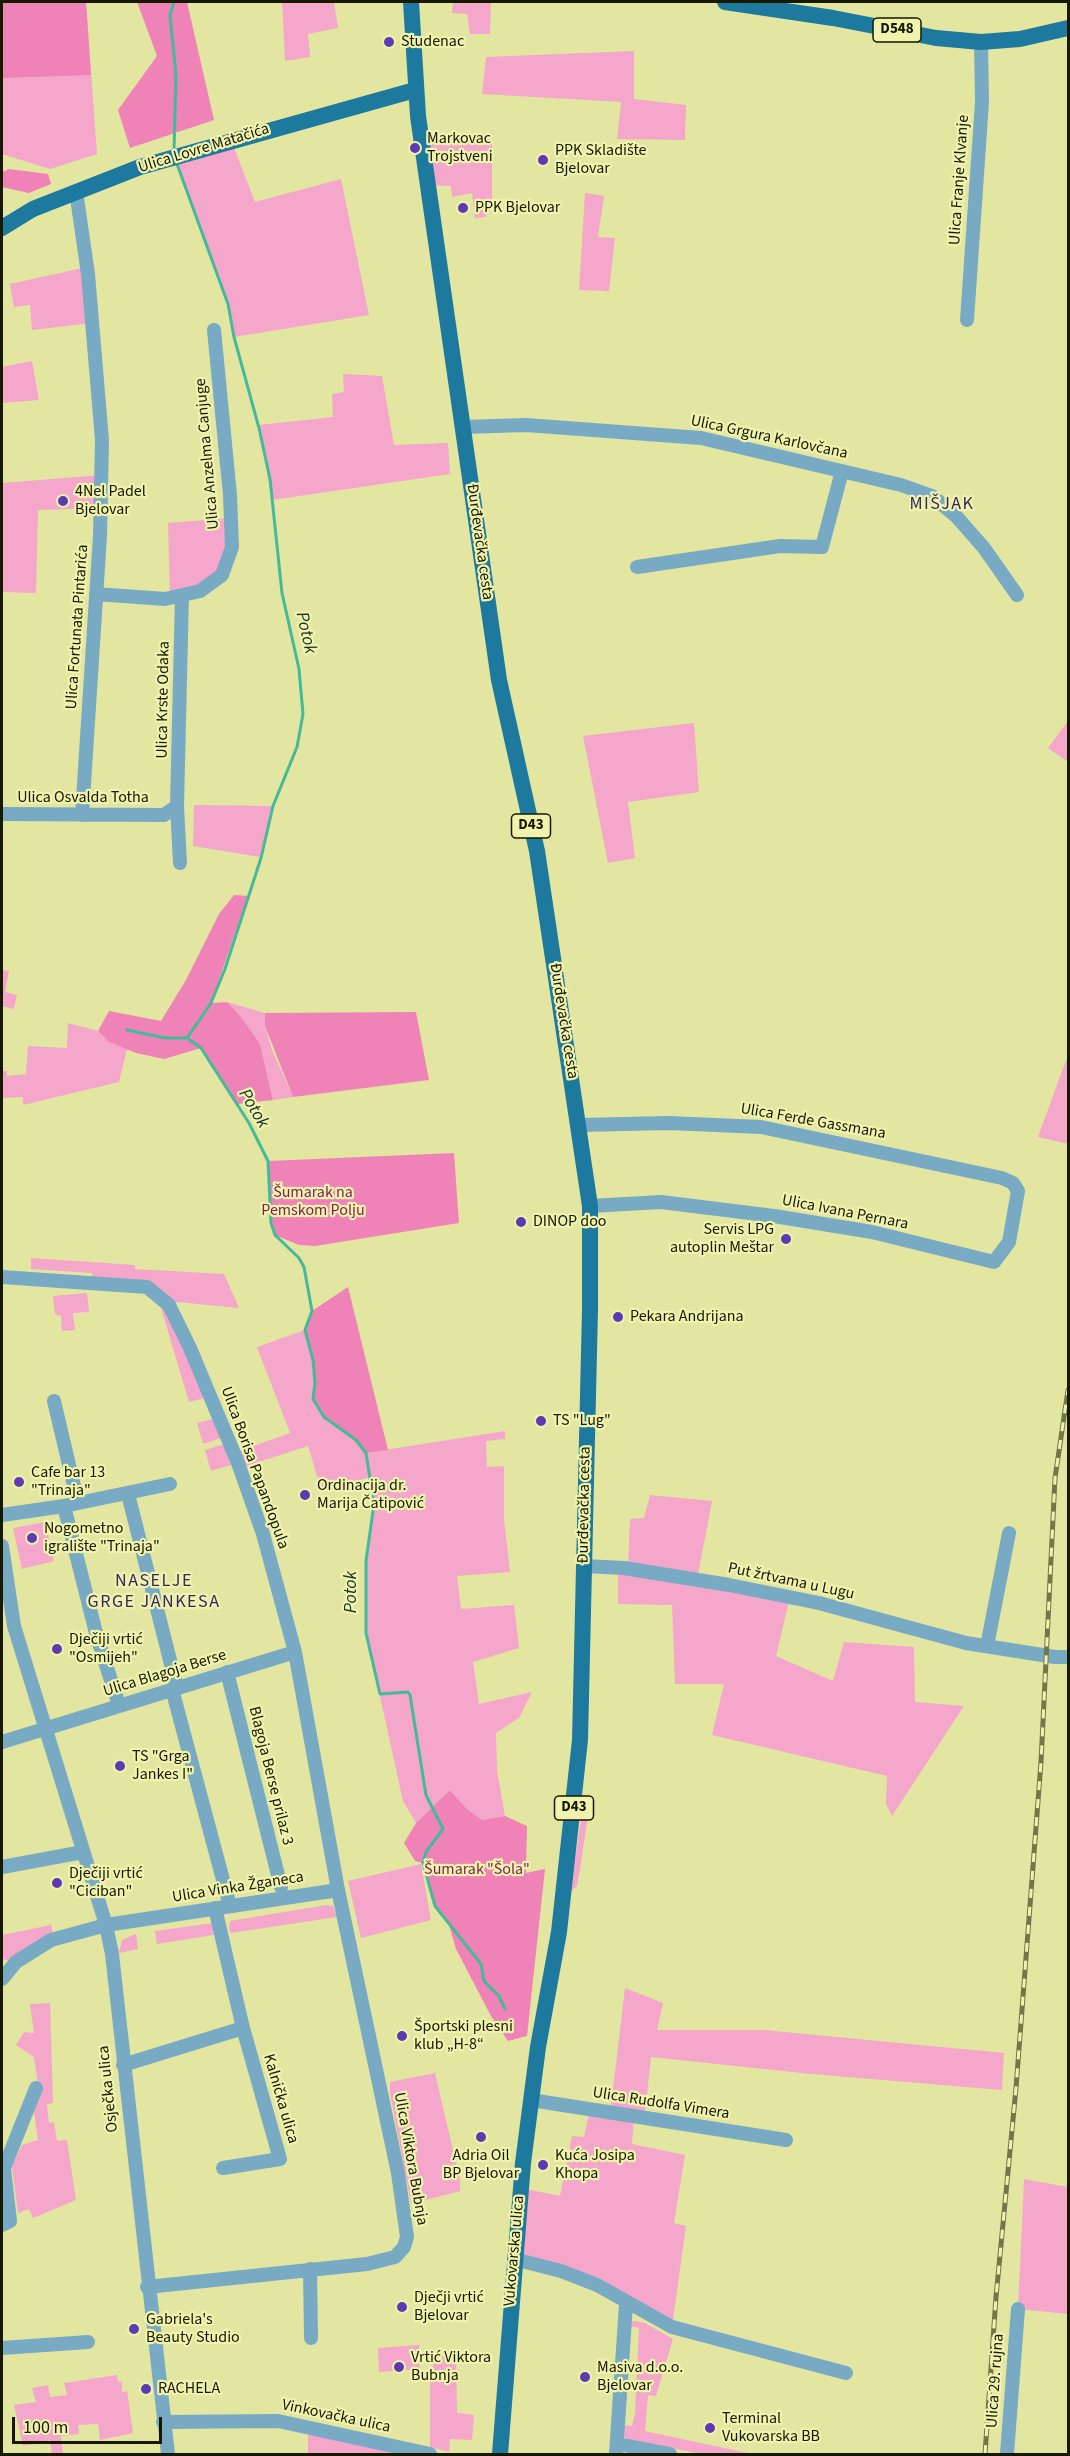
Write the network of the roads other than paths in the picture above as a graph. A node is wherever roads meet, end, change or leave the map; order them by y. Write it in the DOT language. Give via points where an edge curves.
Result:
graph roads {
  1 [pos="411,2"];
  2 [pos="725,2"];
  3 [pos="1068,28"];
  4 [pos="981,42"];
  5 [pos="415,90"];
  6 [pos="76,191"];
  7 [pos="2,228"];
  8 [pos="967,320"];
  9 [pos="214,330"];
  10 [pos="464,427"];
  11 [pos="842,471"];
  12 [pos="637,567"];
  13 [pos="96,594"];
  14 [pos="182,595"];
  15 [pos="1017,595"];
  16 [pos="177,806"];
  17 [pos="2,814"];
  18 [pos="82,815"];
  19 [pos="180,863"];
  20 [pos="579,1125"];
  21 [pos="1002,1178"];
  22 [pos="590,1206"];
  23 [pos="2,1277"];
  24 [pos="54,1401"];
  25 [pos="170,1484"];
  26 [pos="128,1494"];
  27 [pos="71,1504"];
  28 [pos="2,1515"];
  29 [pos="1009,1533"];
  30 [pos="2,1546"];
  31 [pos="584,1566"];
  32 [pos="8,1628"];
  33 [pos="987,1646"];
  34 [pos="295,1652"];
  35 [pos="1068,1657"];
  36 [pos="227,1672"];
  37 [pos="175,1688"];
  38 [pos="119,1705"];
  39 [pos="45,1727"];
  40 [pos="2,1742"];
  41 [pos="83,1852"];
  42 [pos="2,1867"];
  43 [pos="281,1887"];
  44 [pos="338,1890"];
  45 [pos="230,1906"];
  46 [pos="215,1908"];
  47 [pos="106,1925"];
  48 [pos="2,1979"];
  49 [pos="243,2028"];
  50 [pos="538,2048"];
  51 [pos="123,2066"];
  52 [pos="36,2088"];
  53 [pos="531,2100"];
  54 [pos="786,2140"];
  55 [pos="222,2168"];
  56 [pos="2,2225"];
  57 [pos="514,2259"];
  58 [pos="310,2269"];
  59 [pos="147,2287"];
  60 [pos="626,2304"];
  61 [pos="1018,2309"];
  62 [pos="311,2338"];
  63 [pos="88,2342"];
  64 [pos="2,2348"];
  65 [pos="846,2373"];
  66 [pos="163,2422"];
  67 [pos="617,2449"];
  68 [pos="402,2451"];
  69 [pos="168,2454"];
  70 [pos="430,2454"];
  71 [pos="500,2454"];
  72 [pos="670,2454"];
  73 [pos="1008,2454"];
  1 -- 5 [label="main road, Đurđevačka cesta / D43"];
  2 -- 4 [label="main road, D548"];
  3 -- 4 [label="main road, D548" via="1020,39"];
  4 -- 8 [label="street, Ulica Franje Klvanje" via="982,102"];
  5 -- 6 [label="main road, Ulica Lovre Matačića" via="216,144"];
  5 -- 10 [label="main road, Đurđevačka cesta / D43"];
  6 -- 7 [label="main road, Ulica Lovre Matačića" via="33,209"];
  6 -- 13 [label="street, Ulica Fortunata Pintarića" via="88,274 102,440"];
  9 -- 14 [label="street, Ulica Anzelma Canjuge" via="232,547 222,575 200,591"];
  10 -- 11 [label="street, Ulica Grgura Karlovčana" via="526,425 701,438"];
  10 -- 20 [label="main road, Đurđevačka cesta / D43" via="499,680 537,851"];
  11 -- 12 [label="street" via="822,548 780,546"];
  11 -- 15 [label="street, Ulica Grgura Karlovčana" via="932,496 984,548"];
  13 -- 14 [label="street" via="165,599"];
  13 -- 18 [label="street, Ulica Fortunata Pintarića"];
  14 -- 16 [label="street, Ulica Krste Odaka"];
  16 -- 18 [label="street, Ulica Osvalda Totha" via="164,815"];
  16 -- 19 [label="street, Ulica Krste Odaka"];
  17 -- 18 [label="street, Ulica Osvalda Totha"];
  20 -- 21 [label="street, Ulica Ferde Gassmana" via="761,1127"];
  20 -- 22 [label="main road, Đurđevačka cesta / D43"];
  21 -- 22 [label="street, Ulica Ivana Pernara" via="1013,1183 1018,1191 1009,1242 994,1262 872,1232 774,1216 662,1202"];
  22 -- 31 [label="main road, Đurđevačka cesta / D43"];
  23 -- 34 [label="street, Ulica Borisa Papandopula" via="147,1287 169,1305 238,1463 267,1545"];
  24 -- 27 [label="street"];
  25 -- 26 [label="street"];
  26 -- 27 [label="street"];
  26 -- 37 [label="street"];
  27 -- 28 [label="street"];
  27 -- 38 [label="street" via="97,1637"];
  29 -- 33 [label="street"];
  30 -- 32 [label="street, Osječka ulica"];
  31 -- 33 [label="street, Put žrtvama u Lugu" via="624,1568 819,1603"];
  31 -- 50 [label="main road, Đurđevačka cesta / D43" via="580,1740 574,1804 559,1932"];
  32 -- 39 [label="street, Osječka ulica"];
  33 -- 35 [label="street, Put žrtvama u Lugu"];
  34 -- 36 [label="street, Ulica Blagoja Berse"];
  34 -- 44 [label="street, Ulica Borisa Papandopula"];
  36 -- 37 [label="street, Ulica Blagoja Berse"];
  36 -- 43 [label="street, Blagoja Berse prilaz 3"];
  37 -- 38 [label="street, Ulica Blagoja Berse"];
  37 -- 45 [label="street"];
  38 -- 39 [label="street, Ulica Blagoja Berse"];
  39 -- 40 [label="street, Ulica Blagoja Berse"];
  39 -- 41 [label="street, Osječka ulica"];
  41 -- 42 [label="street"];
  41 -- 47 [label="street, Osječka ulica"];
  44 -- 45 [label="street, Ulica Vinka Žganeca"];
  44 -- 58 [label="street, Ulica Viktora Bubnja" via="398,2174 407,2237 394,2257 367,2264"];
  45 -- 46 [label="street, Ulica Vinka Žganeca"];
  46 -- 47 [label="street, Ulica Vinka Žganeca"];
  46 -- 49 [label="street, Kalnička ulica"];
  47 -- 48 [label="street, Ulica Vinka Žganeca" via="51,1940 16,1962"];
  47 -- 51 [label="street, Osječka ulica" via="114,1964"];
  49 -- 51 [label="street"];
  49 -- 55 [label="street, Kalnička ulica" via="280,2158"];
  50 -- 53 [label="main road, Vukovarska ulica / D43"];
  51 -- 59 [label="street, Osječka ulica"];
  52 -- 56 [label="street" via="4,2168 10,2221"];
  53 -- 54 [label="street, Ulica Rudolfa Vimera"];
  53 -- 57 [label="main road, Vukovarska ulica / D43"];
  57 -- 60 [label="street" via="568,2273"];
  57 -- 71 [label="main road, Vukovarska ulica / D43"];
  58 -- 59 [label="street, Ulica Viktora Bubnja"];
  58 -- 62 [label="street"];
  59 -- 66 [label="street, Osječka ulica"];
  60 -- 65 [label="street" via="672,2328"];
  60 -- 67 [label="street"];
  61 -- 73 [label="street, Ulica 29. rujna"];
  63 -- 64 [label="street"];
  66 -- 68 [label="street, Vinkovačka ulica" via="278,2421"];
  66 -- 69 [label="street, Osječka ulica"];
  67 -- 72 [label="street"];
  68 -- 70 [label="street, Vinkovačka ulica"];
}
